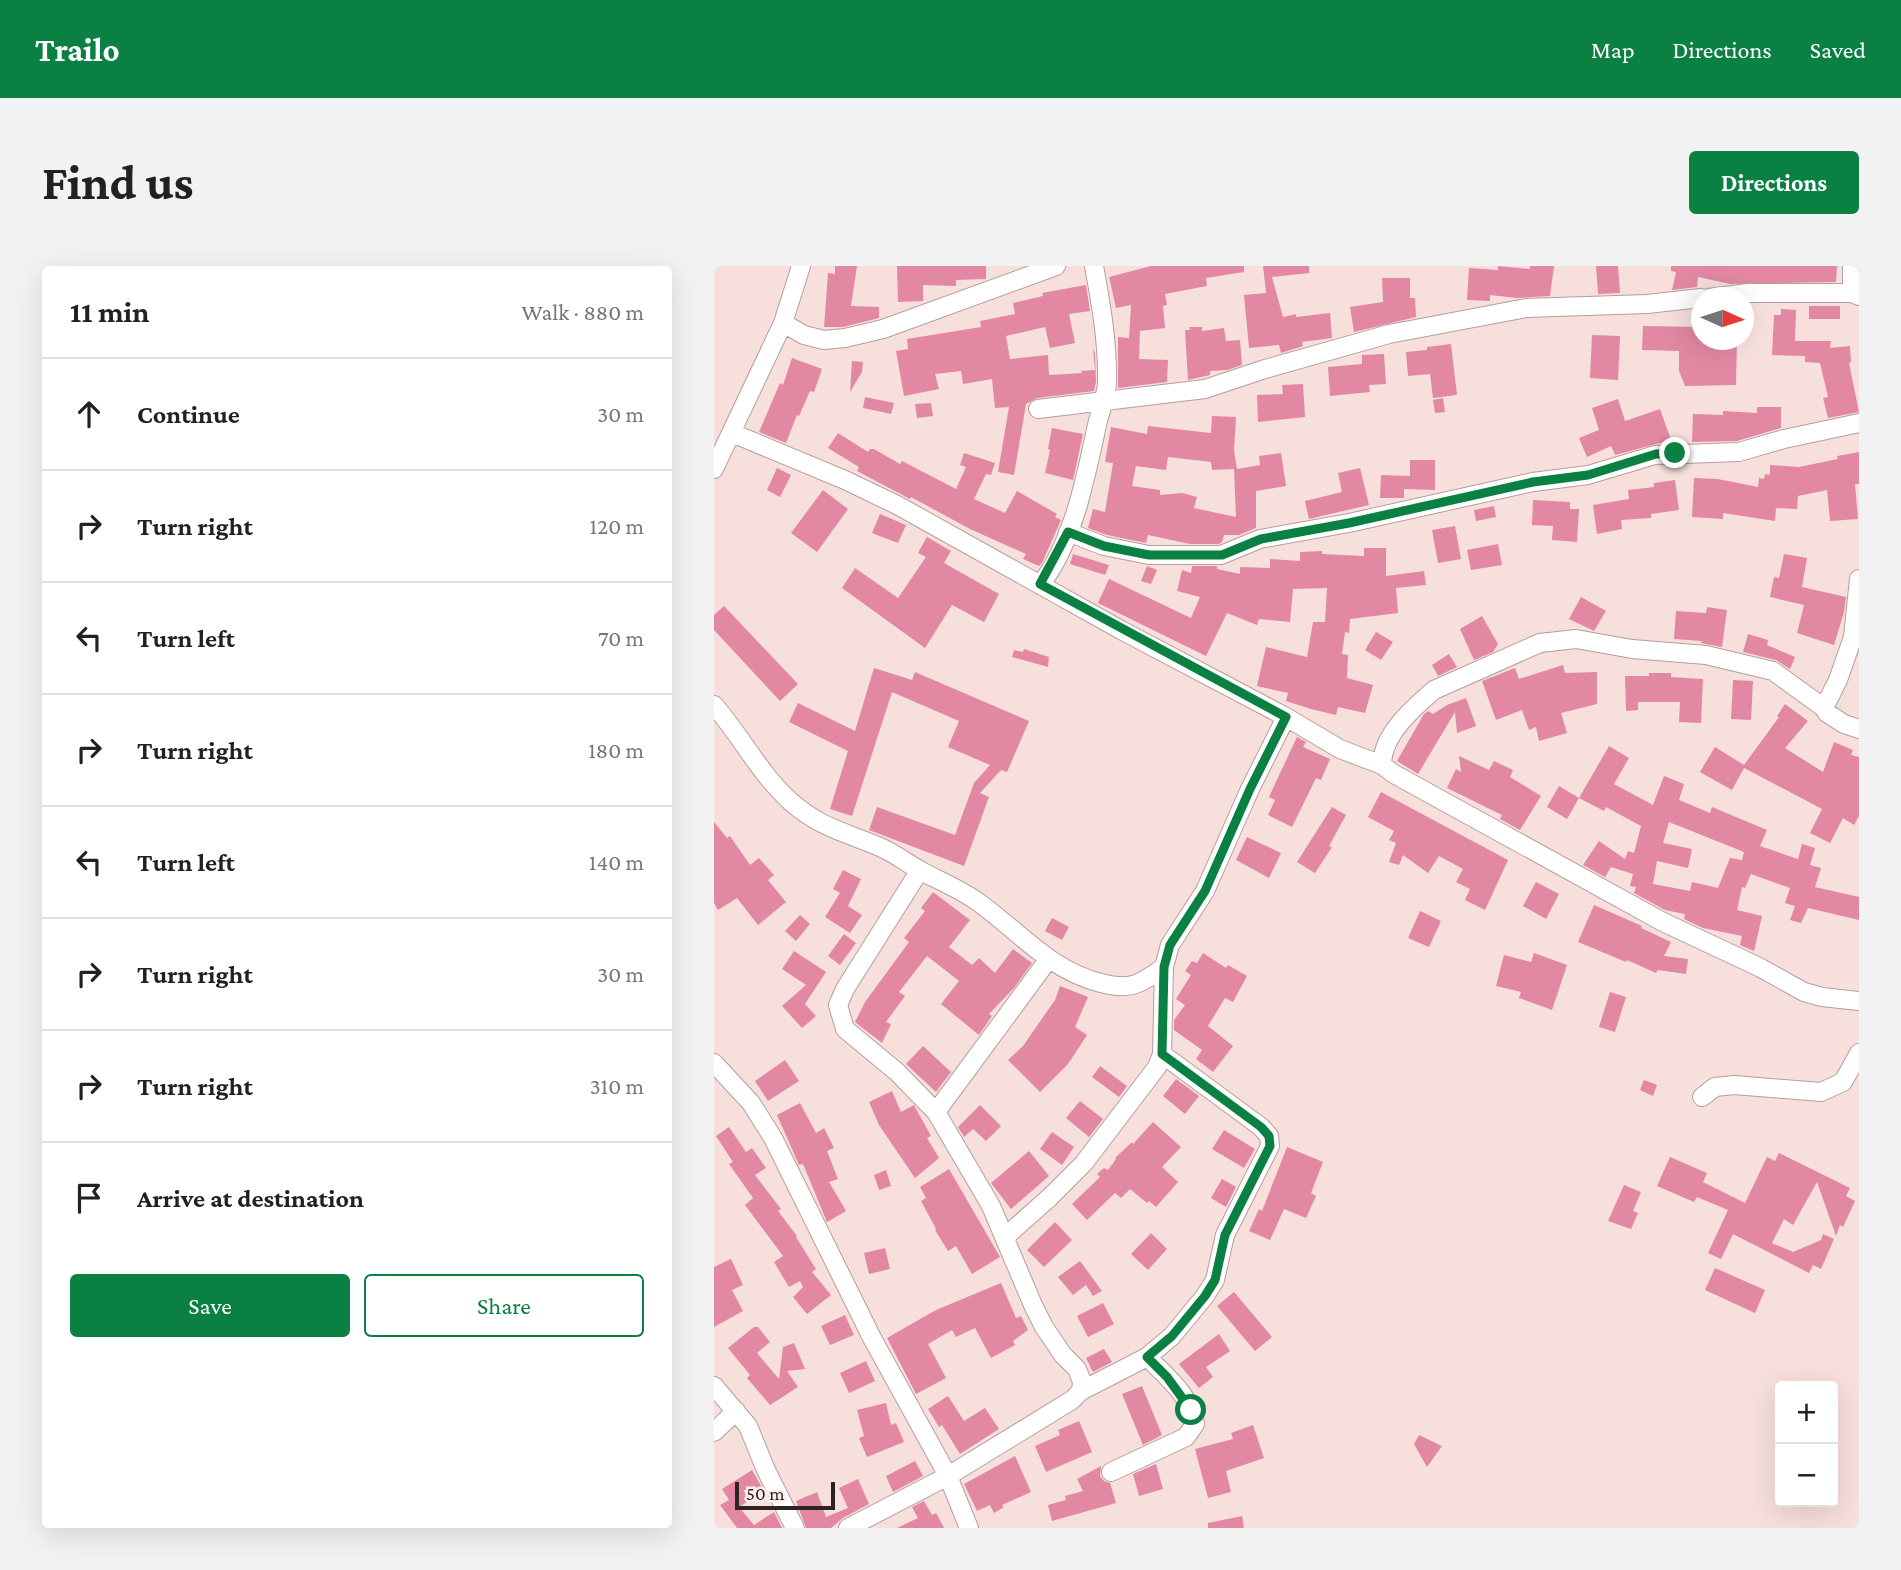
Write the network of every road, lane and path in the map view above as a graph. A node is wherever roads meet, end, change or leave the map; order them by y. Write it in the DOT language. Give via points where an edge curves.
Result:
graph roads {
  1 [pos="801,266"];
  2 [pos="1053,266"];
  3 [pos="1094,266"];
  4 [pos="1852,266"];
  5 [pos="1754,293"];
  6 [pos="1855,295"];
  7 [pos="1691,299"];
  8 [pos="783,323"];
  9 [pos="1102,402"];
  10 [pos="1038,409"];
  11 [pos="1859,424"];
  12 [pos="732,433"];
  13 [pos="714,469"];
  14 [pos="1068,532"];
  15 [pos="1859,579"];
  16 [pos="1040,584"];
  17 [pos="714,705"];
  18 [pos="1824,708"];
  19 [pos="1286,717"];
  20 [pos="1859,729"];
  21 [pos="1382,758"];
  22 [pos="920,870"];
  23 [pos="1048,960"];
  24 [pos="1164,967"];
  25 [pos="1859,1001"];
  26 [pos="1859,1053"];
  27 [pos="1162,1054"];
  28 [pos="714,1063"];
  29 [pos="1702,1097"];
  30 [pos="936,1112"];
  31 [pos="1005,1237"];
  32 [pos="1147,1357"];
  33 [pos="714,1386"];
  34 [pos="1081,1391"];
  35 [pos="736,1411"];
  36 [pos="714,1432"];
  37 [pos="1111,1472"];
  38 [pos="948,1476"];
  39 [pos="795,1528"];
  40 [pos="848,1528"];
  41 [pos="969,1528"];
  1 -- 8 [label="street"];
  2 -- 8 [label="street" via="883,329 845,338 824,340"];
  3 -- 9 [label="street" via="1102,307 1107,385"];
  4 -- 6 [label="street"];
  5 -- 6 [label="street"];
  7 -- 9 [label="street" via="1526,308 1389,334 1205,389"];
  8 -- 12 [label="street"];
  9 -- 10 [label="street"];
  9 -- 14 [label="street"];
  11 -- 14 [label="street" via="1739,452 1656,454 1588,475 1533,482 1261,539 1222,555 1149,555 1104,546"];
  12 -- 13 [label="street"];
  12 -- 16 [label="street" via="897,505"];
  14 -- 16 [label="street"];
  15 -- 18 [label="street" via="1853,637"];
  16 -- 19 [label="street"];
  17 -- 22 [label="street" via="769,780 810,818"];
  18 -- 20 [label="street"];
  18 -- 21 [label="street" via="1773,671 1706,655 1576,639 1540,643 1434,690 1399,725"];
  19 -- 21 [label="street" via="1358,757"];
  19 -- 24 [label="street" via="1205,891 1170,945"];
  21 -- 25 [label="street" via="1394,774 1663,922 1804,992"];
  22 -- 23 [label="street" via="975,899"];
  22 -- 30 [label="street" via="838,1005 845,1029"];
  23 -- 24 [label="street" via="1069,972 1125,988 1140,984"];
  23 -- 30 [label="street"];
  24 -- 27 [label="street"];
  26 -- 29 [label="street" via="1843,1082 1821,1092 1734,1085 1715,1087"];
  27 -- 31 [label="street" via="1084,1163"];
  27 -- 32 [label="street" via="1261,1127 1270,1146 1225,1235 1215,1280 1172,1336"];
  28 -- 38 [label="street" via="751,1103 774,1138 891,1375"];
  30 -- 31 [label="street"];
  31 -- 34 [label="street" via="1032,1305 1077,1369"];
  32 -- 34 [label="street"];
  32 -- 37 [label="street" via="1178,1391 1195,1424 1186,1437"];
  33 -- 35 [label="street"];
  34 -- 38 [label="street" via="1072,1401"];
  35 -- 36 [label="street"];
  35 -- 39 [label="street" via="748,1426"];
  38 -- 40 [label="street"];
  38 -- 41 [label="street"];
}
